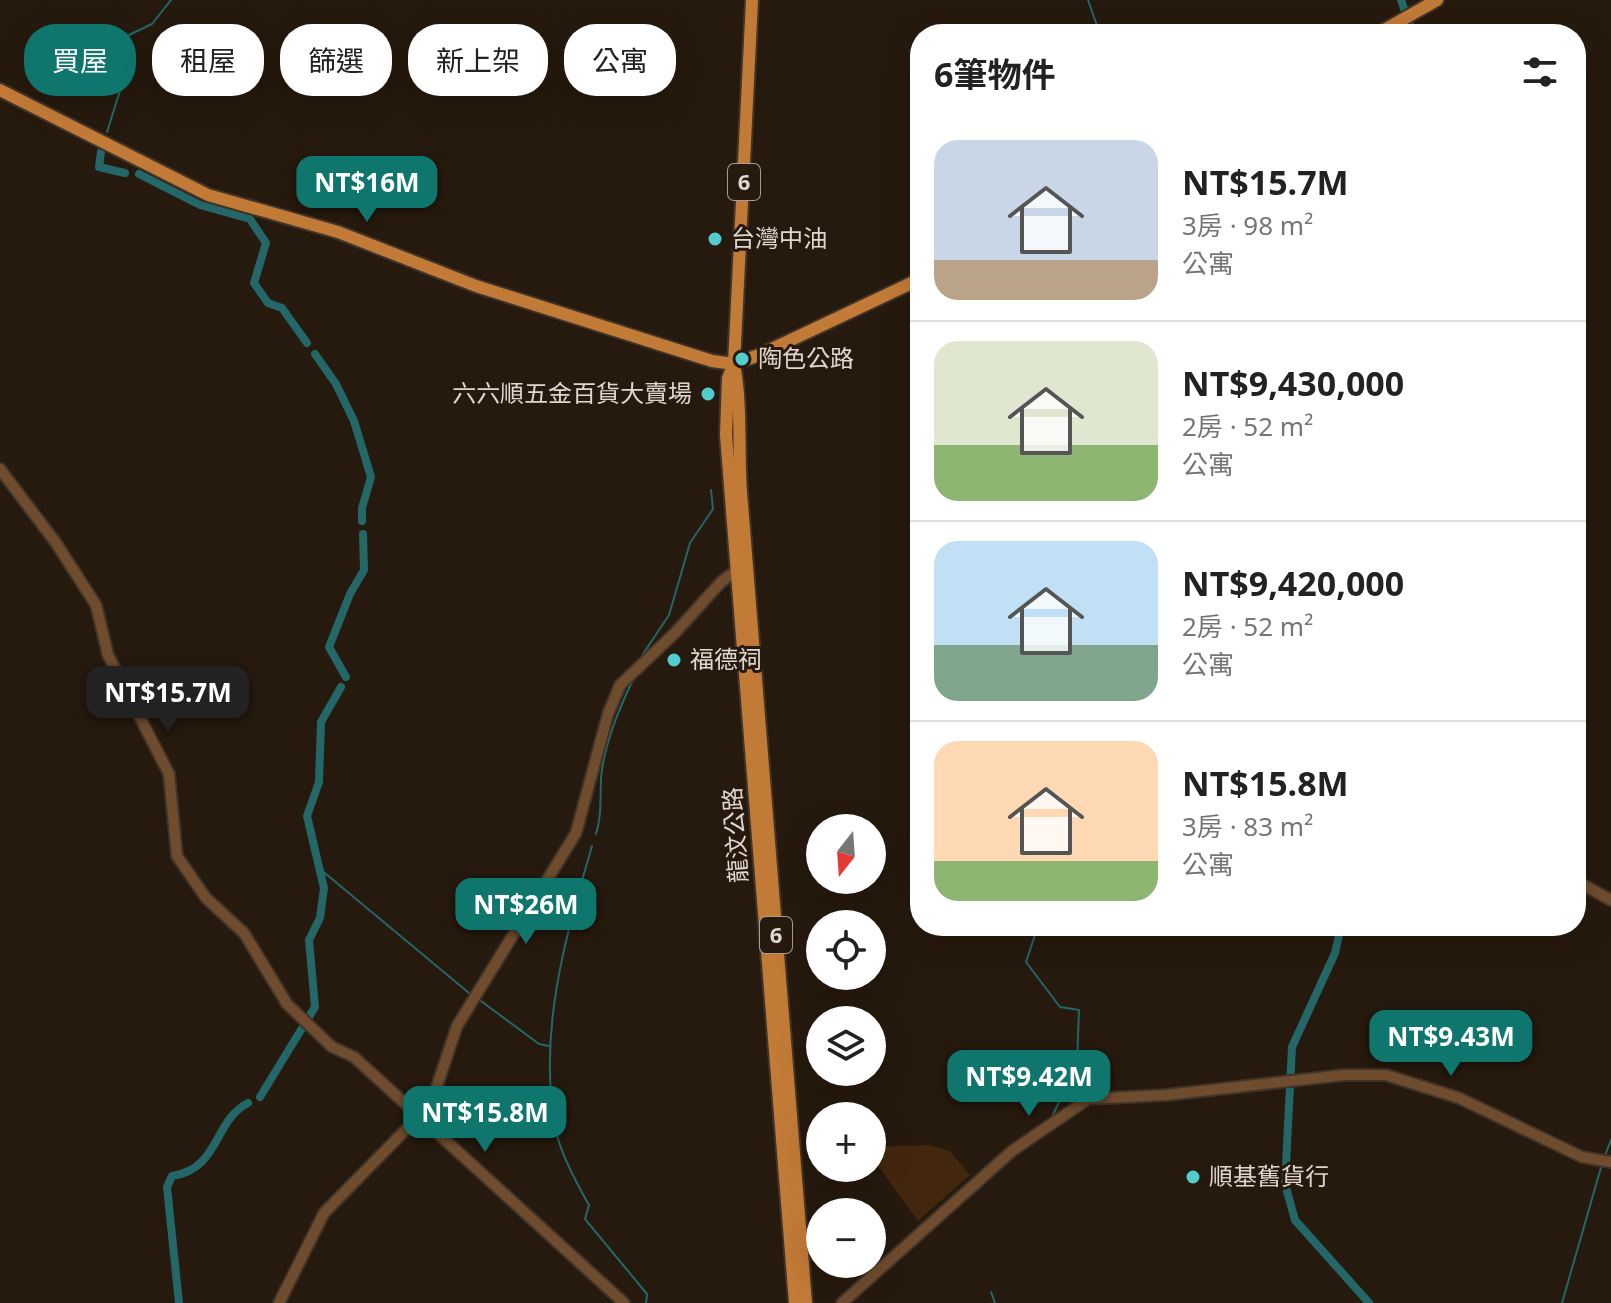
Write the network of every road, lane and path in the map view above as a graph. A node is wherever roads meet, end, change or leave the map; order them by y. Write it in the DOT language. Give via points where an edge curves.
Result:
graph roads {
  1 [pos="752,0"];
  2 [pos="1437,0"];
  3 [pos="1394,24"];
  4 [pos="0,90"];
  5 [pos="910,284"];
  6 [pos="734,364"];
  7 [pos="0,469"];
  8 [pos="741,568"];
  9 [pos="1586,886"];
  10 [pos="1611,900"];
  11 [pos="786,1110"];
  12 [pos="420,1118"];
  13 [pos="1606,1161"];
  14 [pos="279,1303"];
  15 [pos="624,1303"];
  16 [pos="795,1303"];
  17 [pos="806,1303"];
  18 [pos="842,1303"];
  1 -- 6 [label="main road, 龍汶公路 / 6"];
  2 -- 3 [label="main road"];
  4 -- 6 [label="main road" via="208,195 338,232 476,286 697,357"];
  5 -- 6 [label="main road"];
  6 -- 8 [label="main road, 龍汶公路 / 6" via="728,378 726,435"];
  7 -- 12 [label="street" via="96,605 108,655 169,774 177,856 206,898 244,933 287,1004"];
  8 -- 11 [label="main road, 龍汶公路 / 6"];
  8 -- 12 [label="street" via="620,685 576,833 457,1026 431,1104"];
  9 -- 10 [label="street"];
  11 -- 16 [label="main road, 龍汶公路 / 6"];
  11 -- 17 [label="main road, 龍汶公路 / 6"];
  12 -- 14 [label="street" via="324,1213"];
  12 -- 15 [label="street"];
  13 -- 18 [label="street" via="1582,1157 1459,1098 1386,1075 1088,1099 1012,1151"];
}
